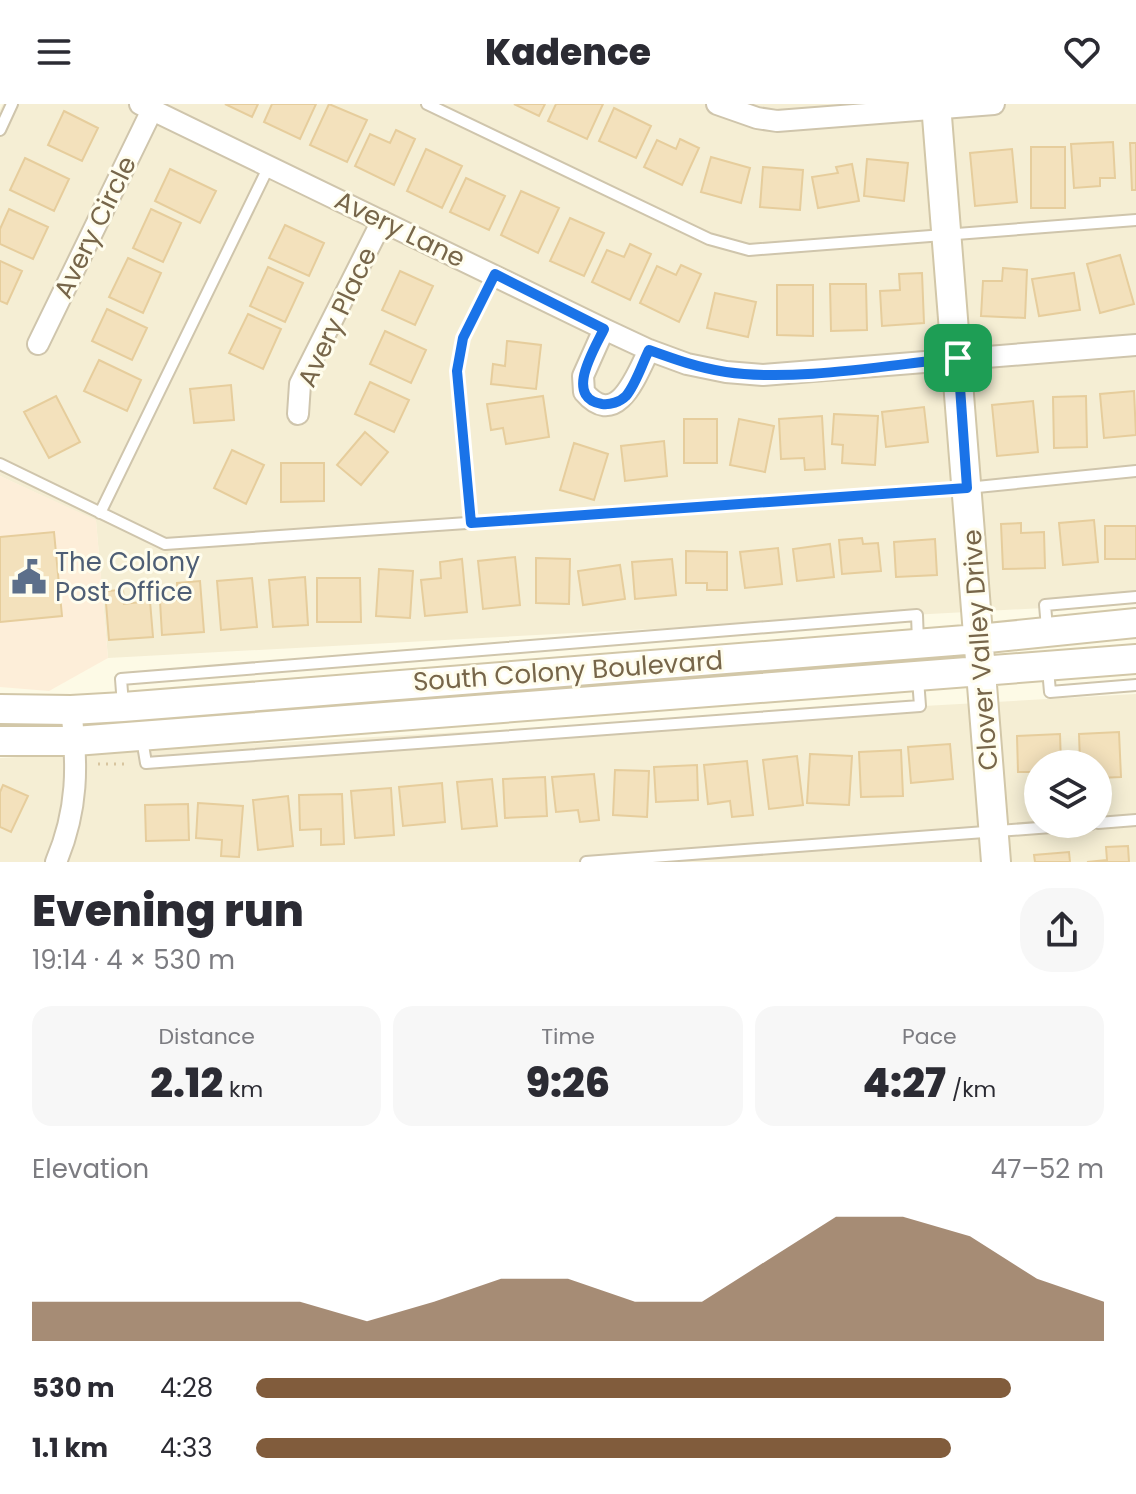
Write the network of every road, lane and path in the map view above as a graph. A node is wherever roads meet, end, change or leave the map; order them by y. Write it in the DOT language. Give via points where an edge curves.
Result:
graph roads {
  1 [pos="12,104"];
  2 [pos="427,104"];
  3 [pos="717,104"];
  4 [pos="994,104"];
  5 [pos="936,106"];
  6 [pos="146,107"];
  7 [pos="0,130"];
  8 [pos="269,166"];
  9 [pos="1136,220"];
  10 [pos="382,221"];
  11 [pos="947,236"];
  12 [pos="495,274"];
  13 [pos="604,329"];
  14 [pos="38,344"];
  15 [pos="1136,345"];
  16 [pos="649,350"];
  17 [pos="958,358"];
  18 [pos="298,414"];
  19 [pos="0,464"];
  20 [pos="1136,471"];
  21 [pos="967,488"];
  22 [pos="100,513"];
  23 [pos="471,523"];
  24 [pos="1136,597"];
  25 [pos="1136,623"];
  26 [pos="1047,630"];
  27 [pos="978,639"];
  28 [pos="1136,659"];
  29 [pos="1048,666"];
  30 [pos="444,667"];
  31 [pos="981,672"];
  32 [pos="1136,685"];
  33 [pos="0,709"];
  34 [pos="71,710"];
  35 [pos="449,727"];
  36 [pos="0,741"];
  37 [pos="75,741"];
  38 [pos="144,750"];
  39 [pos="95,764"];
  40 [pos="1136,820"];
  41 [pos="1112,822"];
  42 [pos="1024,830"];
  43 [pos="994,832"];
  44 [pos="56,862"];
  45 [pos="586,862"];
  46 [pos="996,862"];
  1 -- 7 [label="lane"];
  2 -- 11 [label="lane" via="709,239 749,250"];
  3 -- 5 [label="street" via="777,121"];
  4 -- 5 [label="street"];
  5 -- 11 [label="main road, Clover Valley Drive"];
  6 -- 8 [label="street, Avery Lane"];
  6 -- 14 [label="street, Avery Circle"];
  8 -- 10 [label="street, Avery Lane"];
  8 -- 22 [label="lane"];
  9 -- 11 [label="lane"];
  10 -- 12 [label="street, Avery Lane"];
  10 -- 18 [label="street, Avery Place" via="300,384"];
  11 -- 17 [label="main road, Clover Valley Drive"];
  12 -- 13 [label="street, Avery Lane"];
  12 -- 23 [label="lane" via="463,338 457,371"];
  13 -- 16 [label="street, Avery Lane"];
  13 -- 16 [label="street" via="583,376 584,392 596,402 612,404 626,396"];
  15 -- 17 [label="street, Avery Lane"];
  16 -- 17 [label="street, Avery Lane" via="687,364 763,375"];
  17 -- 21 [label="main road, Clover Valley Drive"];
  19 -- 22 [label="lane"];
  20 -- 21 [label="lane"];
  21 -- 23 [label="lane"];
  21 -- 27 [label="main road, Clover Valley Drive"];
  22 -- 23 [label="lane" via="165,544"];
  24 -- 26 [label="lane" via="1045,605"];
  25 -- 26 [label="main road, South Colony Boulevard"];
  26 -- 27 [label="main road, South Colony Boulevard"];
  27 -- 30 [label="main road, South Colony Boulevard"];
  27 -- 31 [label="main road, Clover Valley Drive"];
  28 -- 29 [label="main road, South Colony Boulevard"];
  29 -- 31 [label="main road, South Colony Boulevard"];
  29 -- 32 [label="lane" via="1050,692"];
  30 -- 34 [label="main road, South Colony Boulevard"];
  30 -- 35 [label="main road"];
  31 -- 35 [label="main road, South Colony Boulevard"];
  31 -- 43 [label="main road, Clover Valley Drive"];
  33 -- 34 [label="main road, South Colony Boulevard"];
  34 -- 37 [label="street"];
  35 -- 38 [label="main road, South Colony Boulevard"];
  36 -- 37 [label="main road, South Colony Boulevard"];
  37 -- 38 [label="main road, South Colony Boulevard"];
  37 -- 44 [label="street" via="75,795"];
  38 -- 39 [label="path"];
  40 -- 41 [label="lane"];
  42 -- 43 [label="lane"];
  43 -- 45 [label="lane"];
  43 -- 46 [label="main road, Clover Valley Drive"];
}
